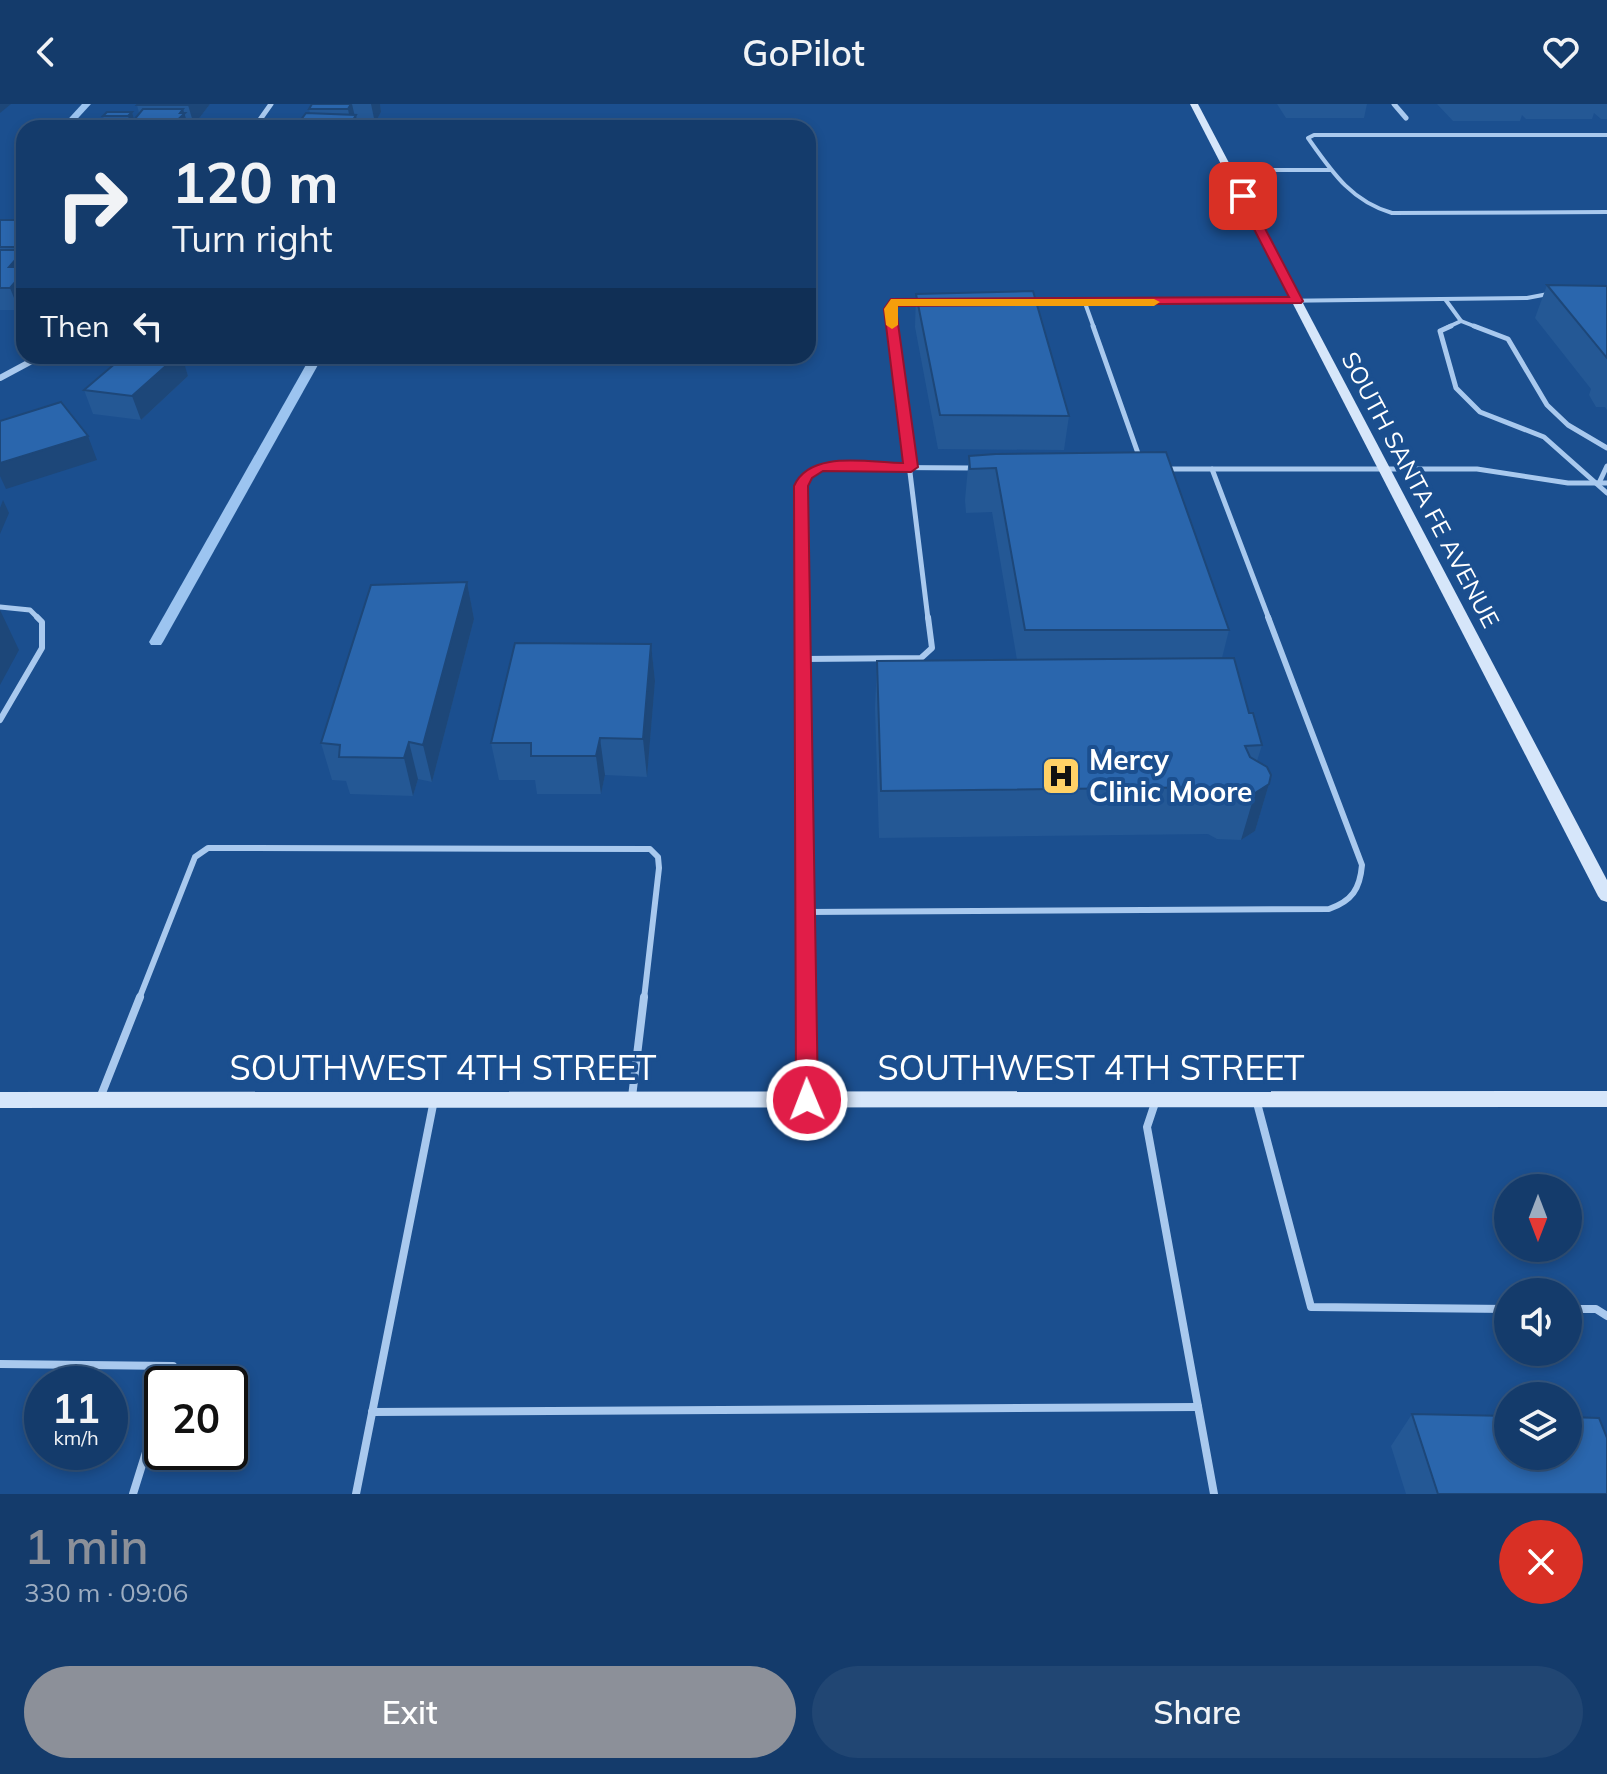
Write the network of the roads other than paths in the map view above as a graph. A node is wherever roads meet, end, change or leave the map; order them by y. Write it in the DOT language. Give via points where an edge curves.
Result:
graph roads {
  1 [pos="1194,104"];
  2 [pos="1394,104"];
  3 [pos="1406,118"];
  4 [pos="1607,135"];
  5 [pos="1229,170"];
  6 [pos="1331,170"];
  7 [pos="1607,212"];
  8 [pos="1552,293"];
  9 [pos="1445,299"];
  10 [pos="1297,301"];
  11 [pos="927,302"];
  12 [pos="1022,302"];
  13 [pos="1085,303"];
  14 [pos="1461,321"];
  15 [pos="26,364"];
  16 [pos="0,378"];
  17 [pos="1607,448"];
  18 [pos="1607,466"];
  19 [pos="911,467"];
  20 [pos="988,468"];
  21 [pos="1143,469"];
  22 [pos="1157,469"];
  23 [pos="1212,469"];
  24 [pos="1385,470"];
  25 [pos="1599,483"];
  26 [pos="1607,483"];
  27 [pos="1607,493"];
  28 [pos="0,607"];
  29 [pos="803,659"];
  30 [pos="0,720"];
  31 [pos="1607,896"];
  32 [pos="805,912"];
  33 [pos="1607,1099"];
  34 [pos="0,1100"];
  35 [pos="100,1100"];
  36 [pos="434,1100"];
  37 [pos="632,1100"];
  38 [pos="807,1100"];
  39 [pos="1156,1100"];
  40 [pos="1256,1100"];
  41 [pos="1494,1309"];
  42 [pos="1582,1309"];
  43 [pos="1607,1316"];
  44 [pos="0,1364"];
  45 [pos="173,1366"];
  46 [pos="1198,1407"];
  47 [pos="372,1412"];
  48 [pos="144,1459"];
  49 [pos="133,1494"];
  50 [pos="356,1494"];
  51 [pos="1214,1494"];
  1 -- 5 [label="main road, SOUTH SANTA FE AVENUE"];
  2 -- 3 [label="street"];
  4 -- 6 [label="lane" via="1308,138"];
  5 -- 6 [label="lane"];
  5 -- 10 [label="main road, SOUTH SANTA FE AVENUE"];
  6 -- 7 [label="lane" via="1368,208 1392,213"];
  8 -- 9 [label="lane"];
  9 -- 10 [label="lane"];
  9 -- 14 [label="lane"];
  10 -- 13 [label="lane"];
  10 -- 24 [label="main road, SOUTH SANTA FE AVENUE"];
  11 -- 19 [label="lane" via="895,302 890,309"];
  12 -- 13 [label="lane"];
  13 -- 21 [label="lane"];
  14 -- 17 [label="lane" via="1508,339 1547,405 1568,425"];
  14 -- 25 [label="lane" via="1440,331 1456,388 1480,412 1544,437"];
  15 -- 16 [label="street"];
  18 -- 25 [label="lane"];
  19 -- 20 [label="lane"];
  19 -- 29 [label="lane" via="820,467 806,476 801,486"];
  19 -- 29 [label="lane" via="932,648 921,658"];
  22 -- 23 [label="lane"];
  23 -- 24 [label="lane"];
  23 -- 32 [label="lane" via="1362,865 1362,885 1355,896 1329,909"];
  24 -- 25 [label="lane" via="1477,469"];
  24 -- 31 [label="main road, SOUTH SANTA FE AVENUE"];
  25 -- 26 [label="lane"];
  25 -- 27 [label="lane"];
  28 -- 30 [label="lane" via="30,610 42,622 42,648"];
  29 -- 32 [label="lane"];
  32 -- 38 [label="lane"];
  33 -- 40 [label="main road, SOUTHWEST 4TH STREET"];
  34 -- 35 [label="main road, SOUTHWEST 4TH STREET"];
  35 -- 36 [label="main road, SOUTHWEST 4TH STREET"];
  35 -- 37 [label="lane" via="195,857 208,848 240,848 650,849 659,868"];
  36 -- 37 [label="main road, SOUTHWEST 4TH STREET"];
  36 -- 47 [label="lane"];
  37 -- 38 [label="main road, SOUTHWEST 4TH STREET"];
  38 -- 39 [label="main road, SOUTHWEST 4TH STREET"];
  39 -- 40 [label="main road, SOUTHWEST 4TH STREET"];
  39 -- 46 [label="lane" via="1147,1127"];
  40 -- 41 [label="lane" via="1311,1307"];
  42 -- 43 [label="lane"];
  44 -- 45 [label="lane"];
  46 -- 47 [label="lane"];
  46 -- 51 [label="lane"];
  47 -- 50 [label="lane"];
  48 -- 49 [label="lane"];
}
